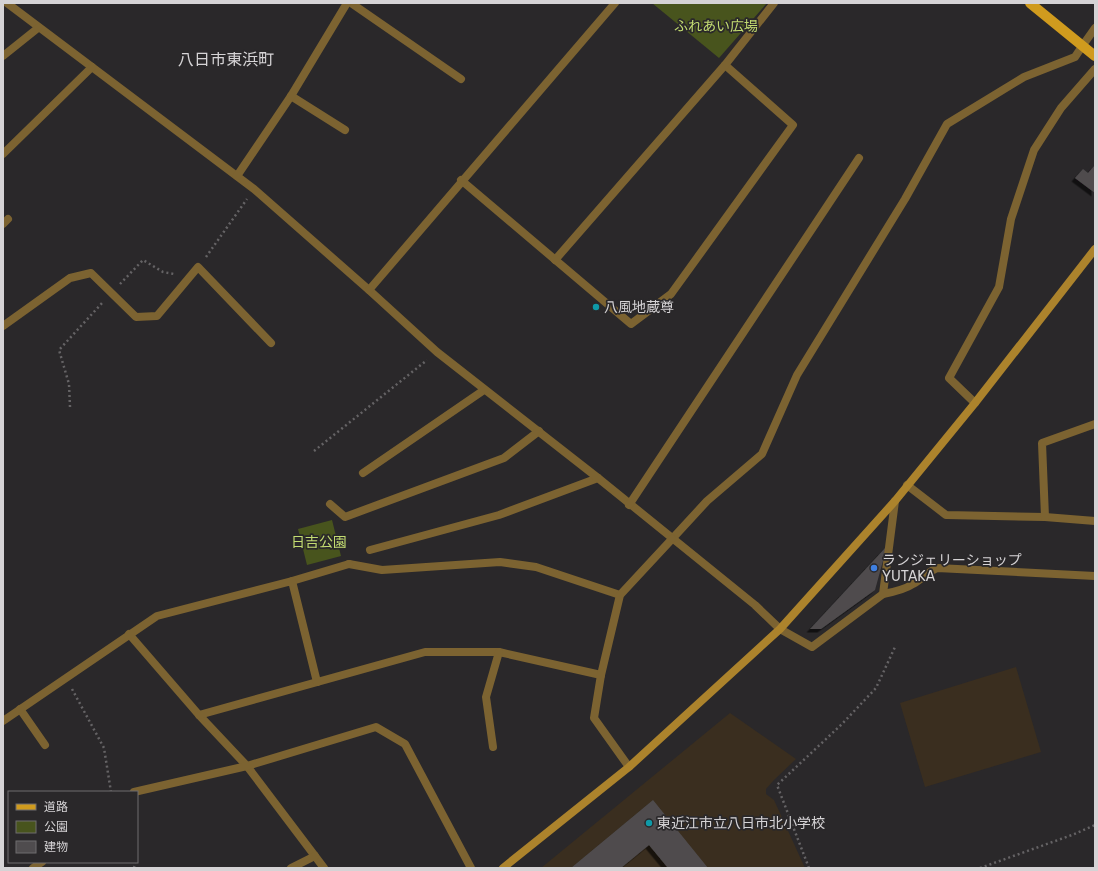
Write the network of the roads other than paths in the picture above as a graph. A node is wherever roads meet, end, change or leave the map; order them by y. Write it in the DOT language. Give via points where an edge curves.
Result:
graph roads {
  1 [pos="7,3"];
  2 [pos="347,3"];
  3 [pos="351,3"];
  4 [pos="615,3"];
  5 [pos="774,3"];
  6 [pos="1030,3"];
  7 [pos="38,28"];
  8 [pos="1095,28"];
  9 [pos="1083,45"];
  10 [pos="3,56"];
  11 [pos="1095,56"];
  12 [pos="725,65"];
  13 [pos="92,67"];
  14 [pos="1095,69"];
  15 [pos="462,79"];
  16 [pos="291,96"];
  17 [pos="345,130"];
  18 [pos="3,154"];
  19 [pos="859,158"];
  20 [pos="237,176"];
  21 [pos="461,180"];
  22 [pos="1095,249"];
  23 [pos="555,260"];
  24 [pos="369,290"];
  25 [pos="3,326"];
  26 [pos="271,343"];
  27 [pos="484,390"];
  28 [pos="975,403"];
  29 [pos="1095,424"];
  30 [pos="539,431"];
  31 [pos="363,473"];
  32 [pos="598,478"];
  33 [pos="907,485"];
  34 [pos="895,501"];
  35 [pos="330,504"];
  36 [pos="629,504"];
  37 [pos="1045,517"];
  38 [pos="1095,521"];
  39 [pos="672,538"];
  40 [pos="370,550"];
  41 [pos="1095,576"];
  42 [pos="292,580"];
  43 [pos="883,594"];
  44 [pos="620,595"];
  45 [pos="780,629"];
  46 [pos="129,634"];
  47 [pos="499,652"];
  48 [pos="601,675"];
  49 [pos="317,682"];
  50 [pos="20,709"];
  51 [pos="199,715"];
  52 [pos="3,721"];
  53 [pos="45,745"];
  54 [pos="493,747"];
  55 [pos="247,766"];
  56 [pos="629,767"];
  57 [pos="138,791"];
  58 [pos="315,856"];
  59 [pos="291,868"];
  60 [pos="324,868"];
  61 [pos="471,868"];
  62 [pos="503,868"];
  1 -- 7 [label="street"];
  2 -- 16 [label="street"];
  3 -- 15 [label="street"];
  4 -- 21 [label="street"];
  5 -- 12 [label="street"];
  6 -- 9 [label="main road"];
  7 -- 10 [label="street"];
  7 -- 13 [label="street"];
  8 -- 9 [label="street"];
  9 -- 11 [label="main road"];
  9 -- 39 [label="street" via="1075,57 1024,77 947,124 905,199 797,375 762,454 707,501"];
  12 -- 23 [label="street"];
  12 -- 23 [label="street" via="793,125 671,294 631,324"];
  13 -- 18 [label="street"];
  13 -- 20 [label="street"];
  14 -- 28 [label="street" via="1061,108 1034,150 1011,219 1000,287 949,378"];
  16 -- 17 [label="street"];
  16 -- 20 [label="street"];
  19 -- 36 [label="street"];
  20 -- 24 [label="street"];
  21 -- 23 [label="street"];
  21 -- 24 [label="street"];
  22 -- 28 [label="street"];
  24 -- 27 [label="street" via="437,352"];
  25 -- 26 [label="street" via="70,278 91,273 136,317 157,316 198,267"];
  27 -- 30 [label="street"];
  27 -- 31 [label="street"];
  28 -- 33 [label="street"];
  29 -- 37 [label="street" via="1042,443"];
  30 -- 32 [label="street"];
  30 -- 35 [label="street" via="504,458 345,517"];
  32 -- 36 [label="street"];
  32 -- 40 [label="street" via="499,515"];
  33 -- 34 [label="street"];
  33 -- 37 [label="street" via="946,515"];
  34 -- 43 [label="street"];
  34 -- 45 [label="street"];
  36 -- 39 [label="street"];
  37 -- 38 [label="street"];
  39 -- 44 [label="street"];
  39 -- 45 [label="street" via="755,605"];
  41 -- 43 [label="street" via="936,568 902,590"];
  42 -- 44 [label="street" via="349,564 382,570 500,562 536,567"];
  42 -- 46 [label="street" via="157,616"];
  42 -- 49 [label="street"];
  43 -- 45 [label="street" via="812,647"];
  44 -- 48 [label="street"];
  45 -- 56 [label="street"];
  46 -- 50 [label="street"];
  46 -- 51 [label="street"];
  47 -- 48 [label="street"];
  47 -- 49 [label="street" via="425,652"];
  47 -- 54 [label="street" via="486,697"];
  48 -- 56 [label="street" via="594,718"];
  49 -- 51 [label="street"];
  50 -- 52 [label="street"];
  50 -- 53 [label="street"];
  51 -- 55 [label="street"];
  55 -- 57 [label="street"];
  55 -- 58 [label="street"];
  55 -- 61 [label="street" via="376,727 405,744"];
  56 -- 62 [label="street"];
  58 -- 59 [label="street"];
  58 -- 60 [label="street"];
}
